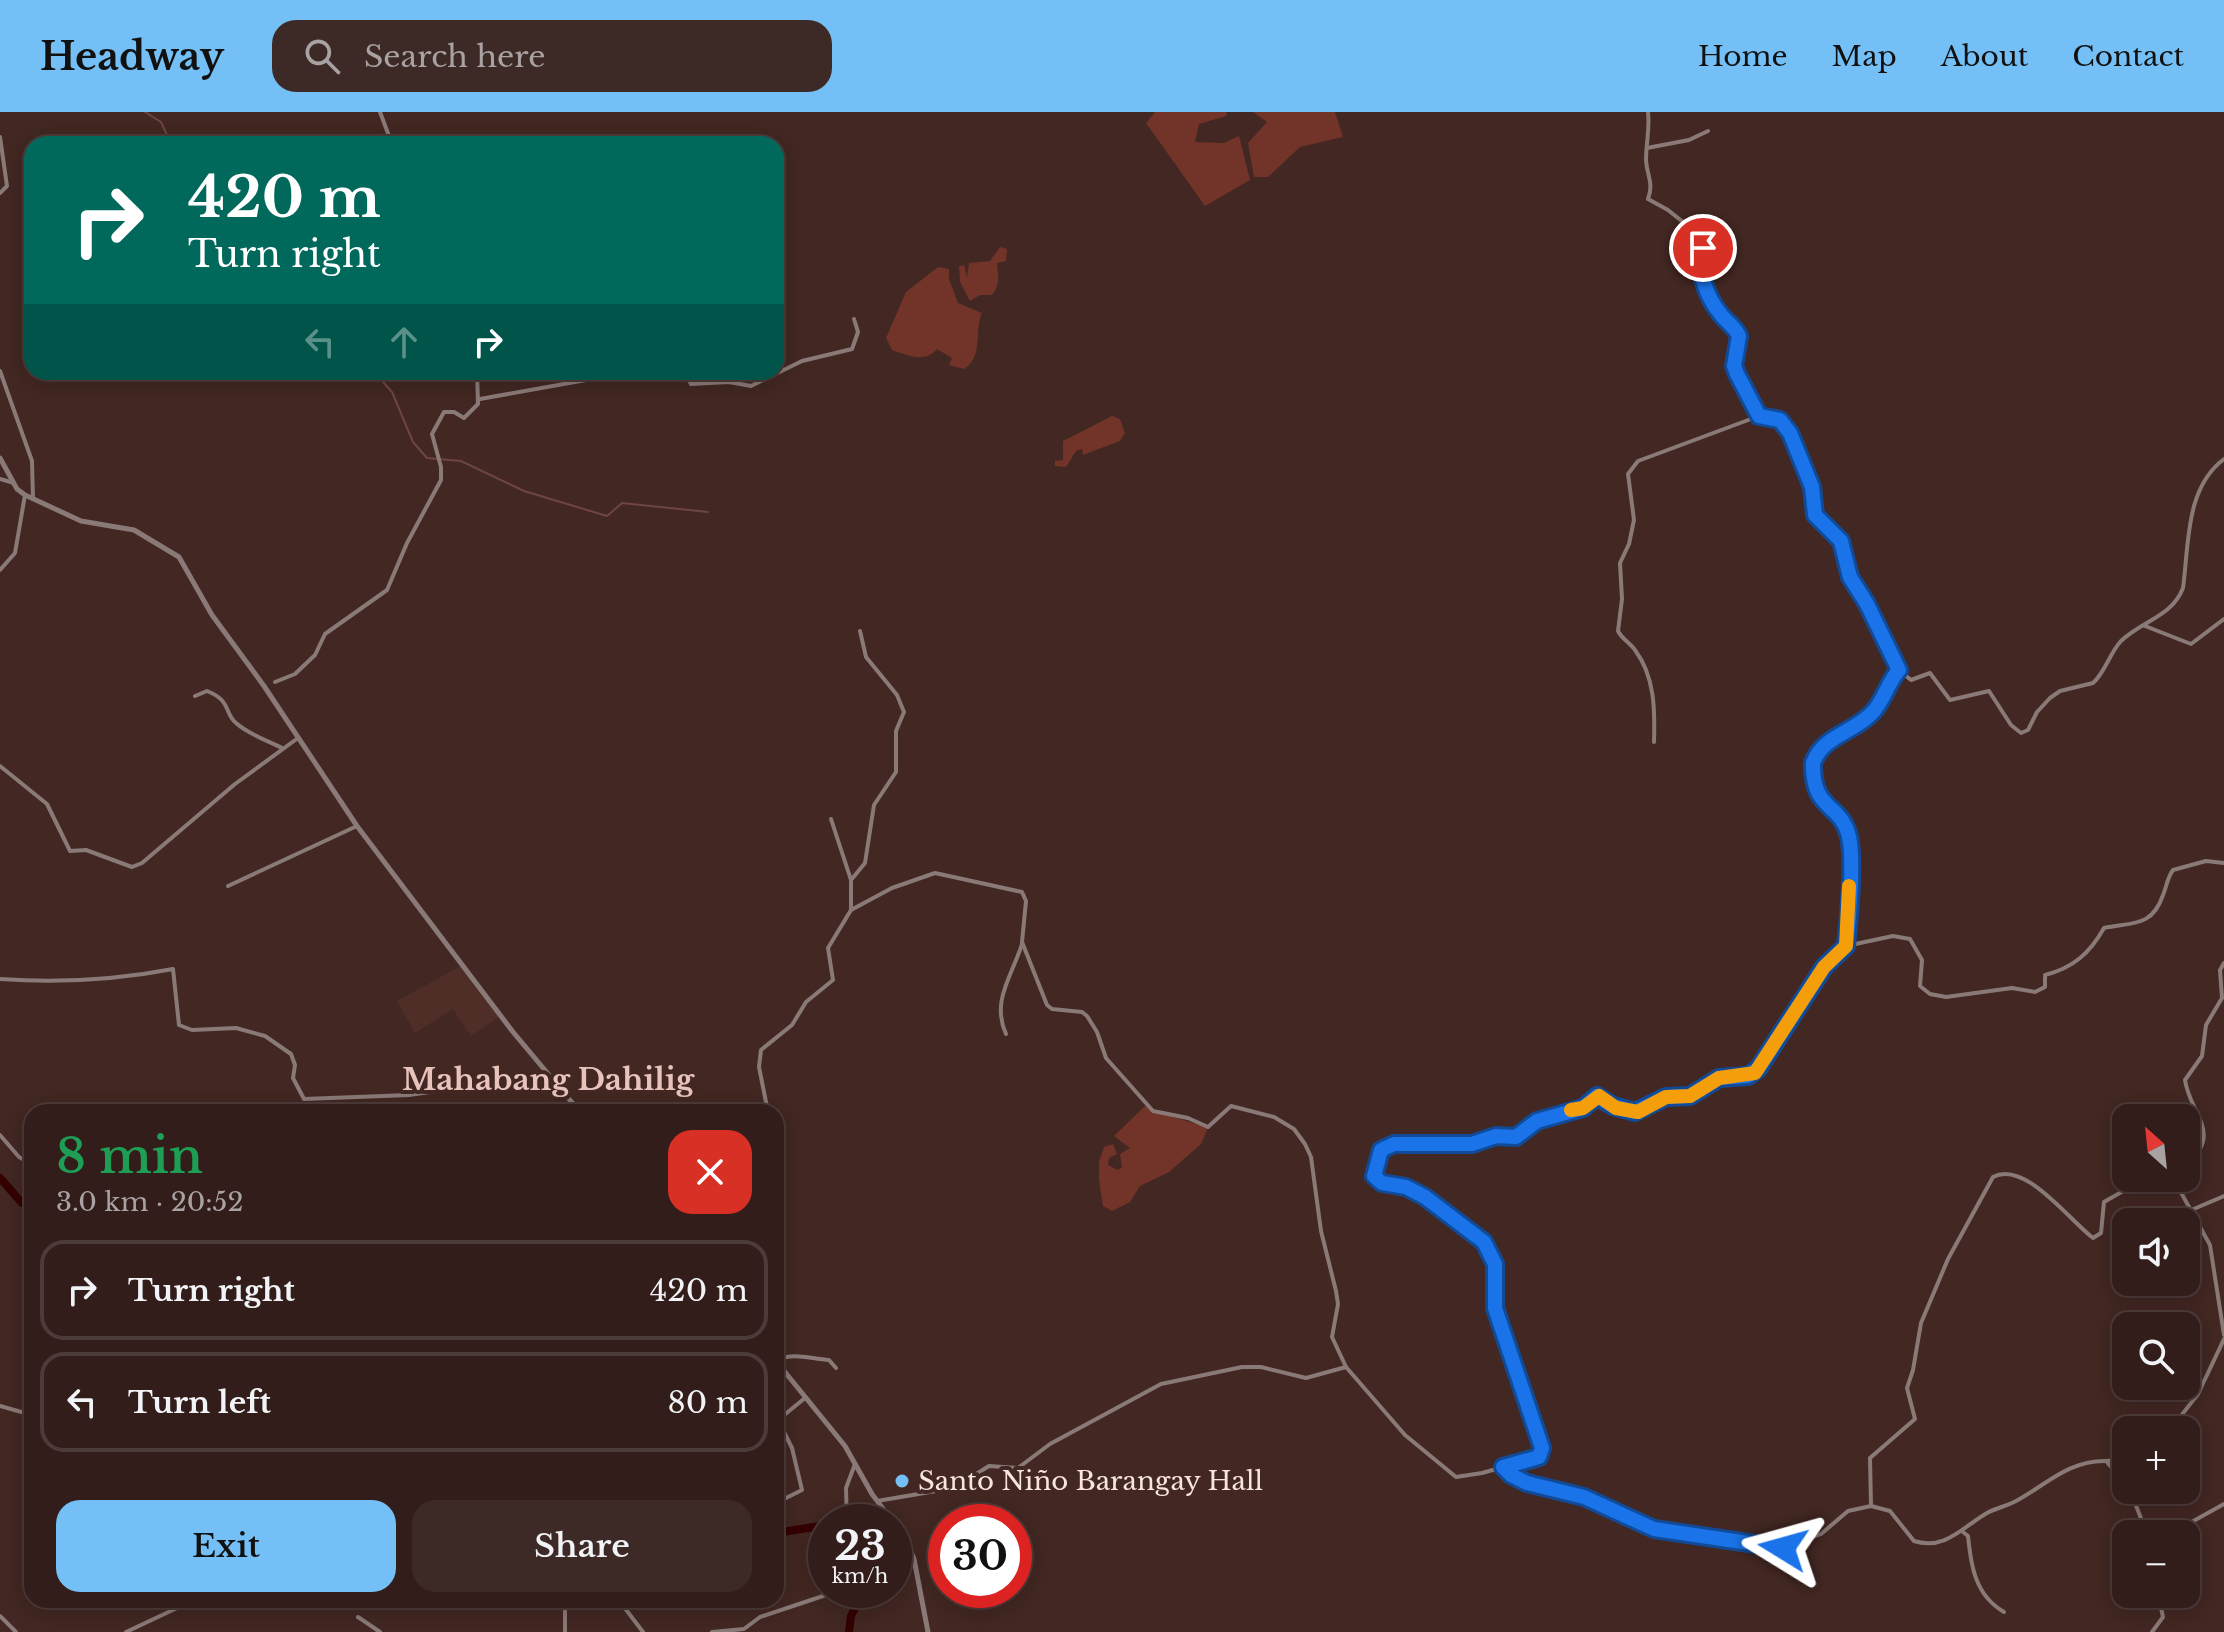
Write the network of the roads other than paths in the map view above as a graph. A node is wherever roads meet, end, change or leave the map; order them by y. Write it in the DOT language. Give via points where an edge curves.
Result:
graph roads {
  1 [pos="380,112"];
  2 [pos="1648,112"];
  3 [pos="1708,131"];
  4 [pos="389,136"];
  5 [pos="0,137"];
  6 [pos="1647,148"];
  7 [pos="0,193"];
  8 [pos="854,319"];
  9 [pos="784,370"];
  10 [pos="0,371"];
  11 [pos="478,380"];
  12 [pos="586,380"];
  13 [pos="689,380"];
  14 [pos="763,380"];
  15 [pos="480,399"];
  16 [pos="1759,416"];
  17 [pos="0,458"];
  18 [pos="2224,459"];
  19 [pos="0,479"];
  20 [pos="14,483"];
  21 [pos="25,495"];
  22 [pos="33,499"];
  23 [pos="0,570"];
  24 [pos="2224,619"];
  25 [pos="2145,626"];
  26 [pos="860,631"];
  27 [pos="1899,670"];
  28 [pos="270,684"];
  29 [pos="195,696"];
  30 [pos="298,738"];
  31 [pos="1654,742"];
  32 [pos="282,748"];
  33 [pos="0,766"];
  34 [pos="831,819"];
  35 [pos="357,826"];
  36 [pos="2224,863"];
  37 [pos="851,880"];
  38 [pos="228,886"];
  39 [pos="851,910"];
  40 [pos="1022,942"];
  41 [pos="1846,946"];
  42 [pos="2224,963"];
  43 [pos="0,979"];
  44 [pos="1006,1034"];
  45 [pos="549,1075"];
  46 [pos="573,1104"];
  47 [pos="766,1104"];
  48 [pos="2193,1104"];
  49 [pos="2200,1124"];
  50 [pos="0,1135"];
  51 [pos="2200,1151"];
  52 [pos="24,1160"];
  53 [pos="2122,1192"];
  54 [pos="2224,1196"];
  55 [pos="2196,1208"];
  56 [pos="2200,1231"];
  57 [pos="2224,1337"];
  58 [pos="784,1358"];
  59 [pos="1346,1367"];
  60 [pos="836,1368"];
  61 [pos="784,1371"];
  62 [pos="805,1398"];
  63 [pos="0,1406"];
  64 [pos="24,1413"];
  65 [pos="784,1415"];
  66 [pos="2181,1416"];
  67 [pos="784,1432"];
  68 [pos="2112,1460"];
  69 [pos="2106,1461"];
  70 [pos="855,1464"];
  71 [pos="1503,1467"];
  72 [pos="2112,1468"];
  73 [pos="784,1499"];
  74 [pos="877,1501"];
  75 [pos="847,1504"];
  76 [pos="2224,1504"];
  77 [pos="1871,1506"];
  78 [pos="2195,1520"];
  79 [pos="1963,1532"];
  80 [pos="808,1601"];
  81 [pos="177,1608"];
  82 [pos="565,1608"];
  83 [pos="625,1608"];
  84 [pos="2160,1608"];
  85 [pos="2004,1612"];
  86 [pos="0,1616"];
  87 [pos="358,1617"];
  88 [pos="16,1632"];
  89 [pos="126,1632"];
  90 [pos="380,1632"];
  91 [pos="565,1632"];
  92 [pos="643,1632"];
  93 [pos="712,1632"];
  94 [pos="928,1632"];
  95 [pos="2152,1632"];
  1 -- 4 [label="street"];
  2 -- 6 [label="street"];
  3 -- 6 [label="street"];
  5 -- 7 [label="street" via="7,186"];
  6 -- 16 [label="street" via="1652,183 1648,199 1704,239 1700,271 1718,312 1737,331 1734,366"];
  8 -- 9 [label="street" via="858,332 852,349"];
  10 -- 22 [label="street" via="32,461"];
  11 -- 15 [label="street"];
  12 -- 15 [label="street"];
  13 -- 14 [label="street" via="696,386 751,386"];
  15 -- 28 [label="street" via="468,417 440,414 432,434 441,480 387,590 325,634 315,655 298,671"];
  16 -- 27 [label="street" via="1780,420 1790,433 1812,487 1815,515 1841,541 1850,577"];
  16 -- 31 [label="street" via="1647,456 1628,474 1634,520 1620,563 1618,631 1634,648 1649,679 1656,716"];
  17 -- 20 [label="street"];
  18 -- 25 [label="street" via="2211,471 2193,506 2180,594"];
  19 -- 20 [label="street"];
  20 -- 21 [label="street"];
  21 -- 22 [label="street"];
  21 -- 23 [label="street" via="15,553"];
  22 -- 28 [label="street" via="81,521 134,530 179,557 212,615"];
  24 -- 25 [label="street" via="2191,644"];
  25 -- 27 [label="street" via="2118,645 2093,683 2060,691 2021,733 1989,691 1950,700 1930,673 1911,680"];
  26 -- 37 [label="street" via="866,657 904,712 896,731 896,772 874,805 865,863"];
  27 -- 41 [label="street" via="1873,712 1827,742 1813,763 1819,797 1844,823 1850,842"];
  28 -- 30 [label="street"];
  29 -- 32 [label="street" via="207,691 216,695 236,723"];
  30 -- 32 [label="street"];
  30 -- 35 [label="street"];
  32 -- 33 [label="street" via="132,867 86,850 70,851 47,804"];
  34 -- 37 [label="street"];
  35 -- 38 [label="street"];
  35 -- 45 [label="street"];
  36 -- 41 [label="street" via="2206,861 2173,870 2161,901 2147,918 2104,928 2098,942 2076,962 2045,975 2045,987 2037,992 2012,988 1941,997 1920,986 1921,956 1907,937"];
  37 -- 39 [label="street"];
  39 -- 40 [label="street" via="913,880 948,874 1022,892"];
  39 -- 47 [label="street" via="828,948 833,980 761,1050"];
  40 -- 44 [label="street" via="1000,1003"];
  40 -- 59 [label="street" via="1047,1005 1087,1016 1106,1058 1153,1111 1208,1127 1231,1106 1274,1117 1294,1129 1311,1157 1338,1304 1332,1337"];
  41 -- 71 [label="street" via="1824,967 1751,1075 1719,1078 1690,1096 1666,1097 1635,1112 1597,1096 1583,1108 1539,1120 1510,1138 1496,1136 1472,1144 1394,1144 1381,1150 1374,1170 1377,1180 1425,1197 1474,1233 1492,1257 1495,1308 1542,1448 1539,1457"];
  42 -- 48 [label="street" via="2222,998 2206,1025 2202,1056 2185,1080"];
  43 -- 45 [label="street" via="126,978 173,969 179,1025 192,1030 253,1030 265,1036 291,1054 293,1078 304,1099 409,1095"];
  45 -- 46 [label="street"];
  49 -- 51 [label="street"];
  50 -- 52 [label="street"];
  53 -- 77 [label="street" via="2104,1202 2101,1233 2093,1238 2032,1184 2010,1175 1993,1177 1945,1265 1921,1323 1907,1388 1915,1419 1870,1458"];
  54 -- 55 [label="street"];
  56 -- 57 [label="street" via="2212,1252"];
  57 -- 66 [label="street" via="2218,1358"];
  58 -- 60 [label="street" via="798,1354 829,1360"];
  59 -- 71 [label="street" via="1405,1435 1450,1473 1461,1477"];
  59 -- 74 [label="street" via="1306,1378 1242,1367 1161,1384 1050,1444 1018,1468 989,1466 954,1488"];
  61 -- 62 [label="street"];
  62 -- 65 [label="street"];
  62 -- 70 [label="street"];
  63 -- 64 [label="street"];
  67 -- 73 [label="street" via="802,1490"];
  68 -- 69 [label="street"];
  69 -- 72 [label="street"];
  69 -- 79 [label="street" via="2057,1474"];
  70 -- 74 [label="street"];
  70 -- 75 [label="street"];
  71 -- 77 [label="street" via="1527,1483 1584,1497 1654,1529 1773,1548 1816,1537 1848,1511"];
  74 -- 94 [label="street" via="898,1526 914,1559"];
  76 -- 78 [label="street"];
  77 -- 79 [label="street" via="1890,1511 1919,1543"];
  79 -- 85 [label="street" via="1976,1581"];
  80 -- 93 [label="street" via="760,1617 744,1629"];
  81 -- 89 [label="street"];
  82 -- 91 [label="street"];
  83 -- 92 [label="street"];
  84 -- 95 [label="street" via="2163,1617"];
  86 -- 88 [label="street"];
  87 -- 90 [label="street"];
}
